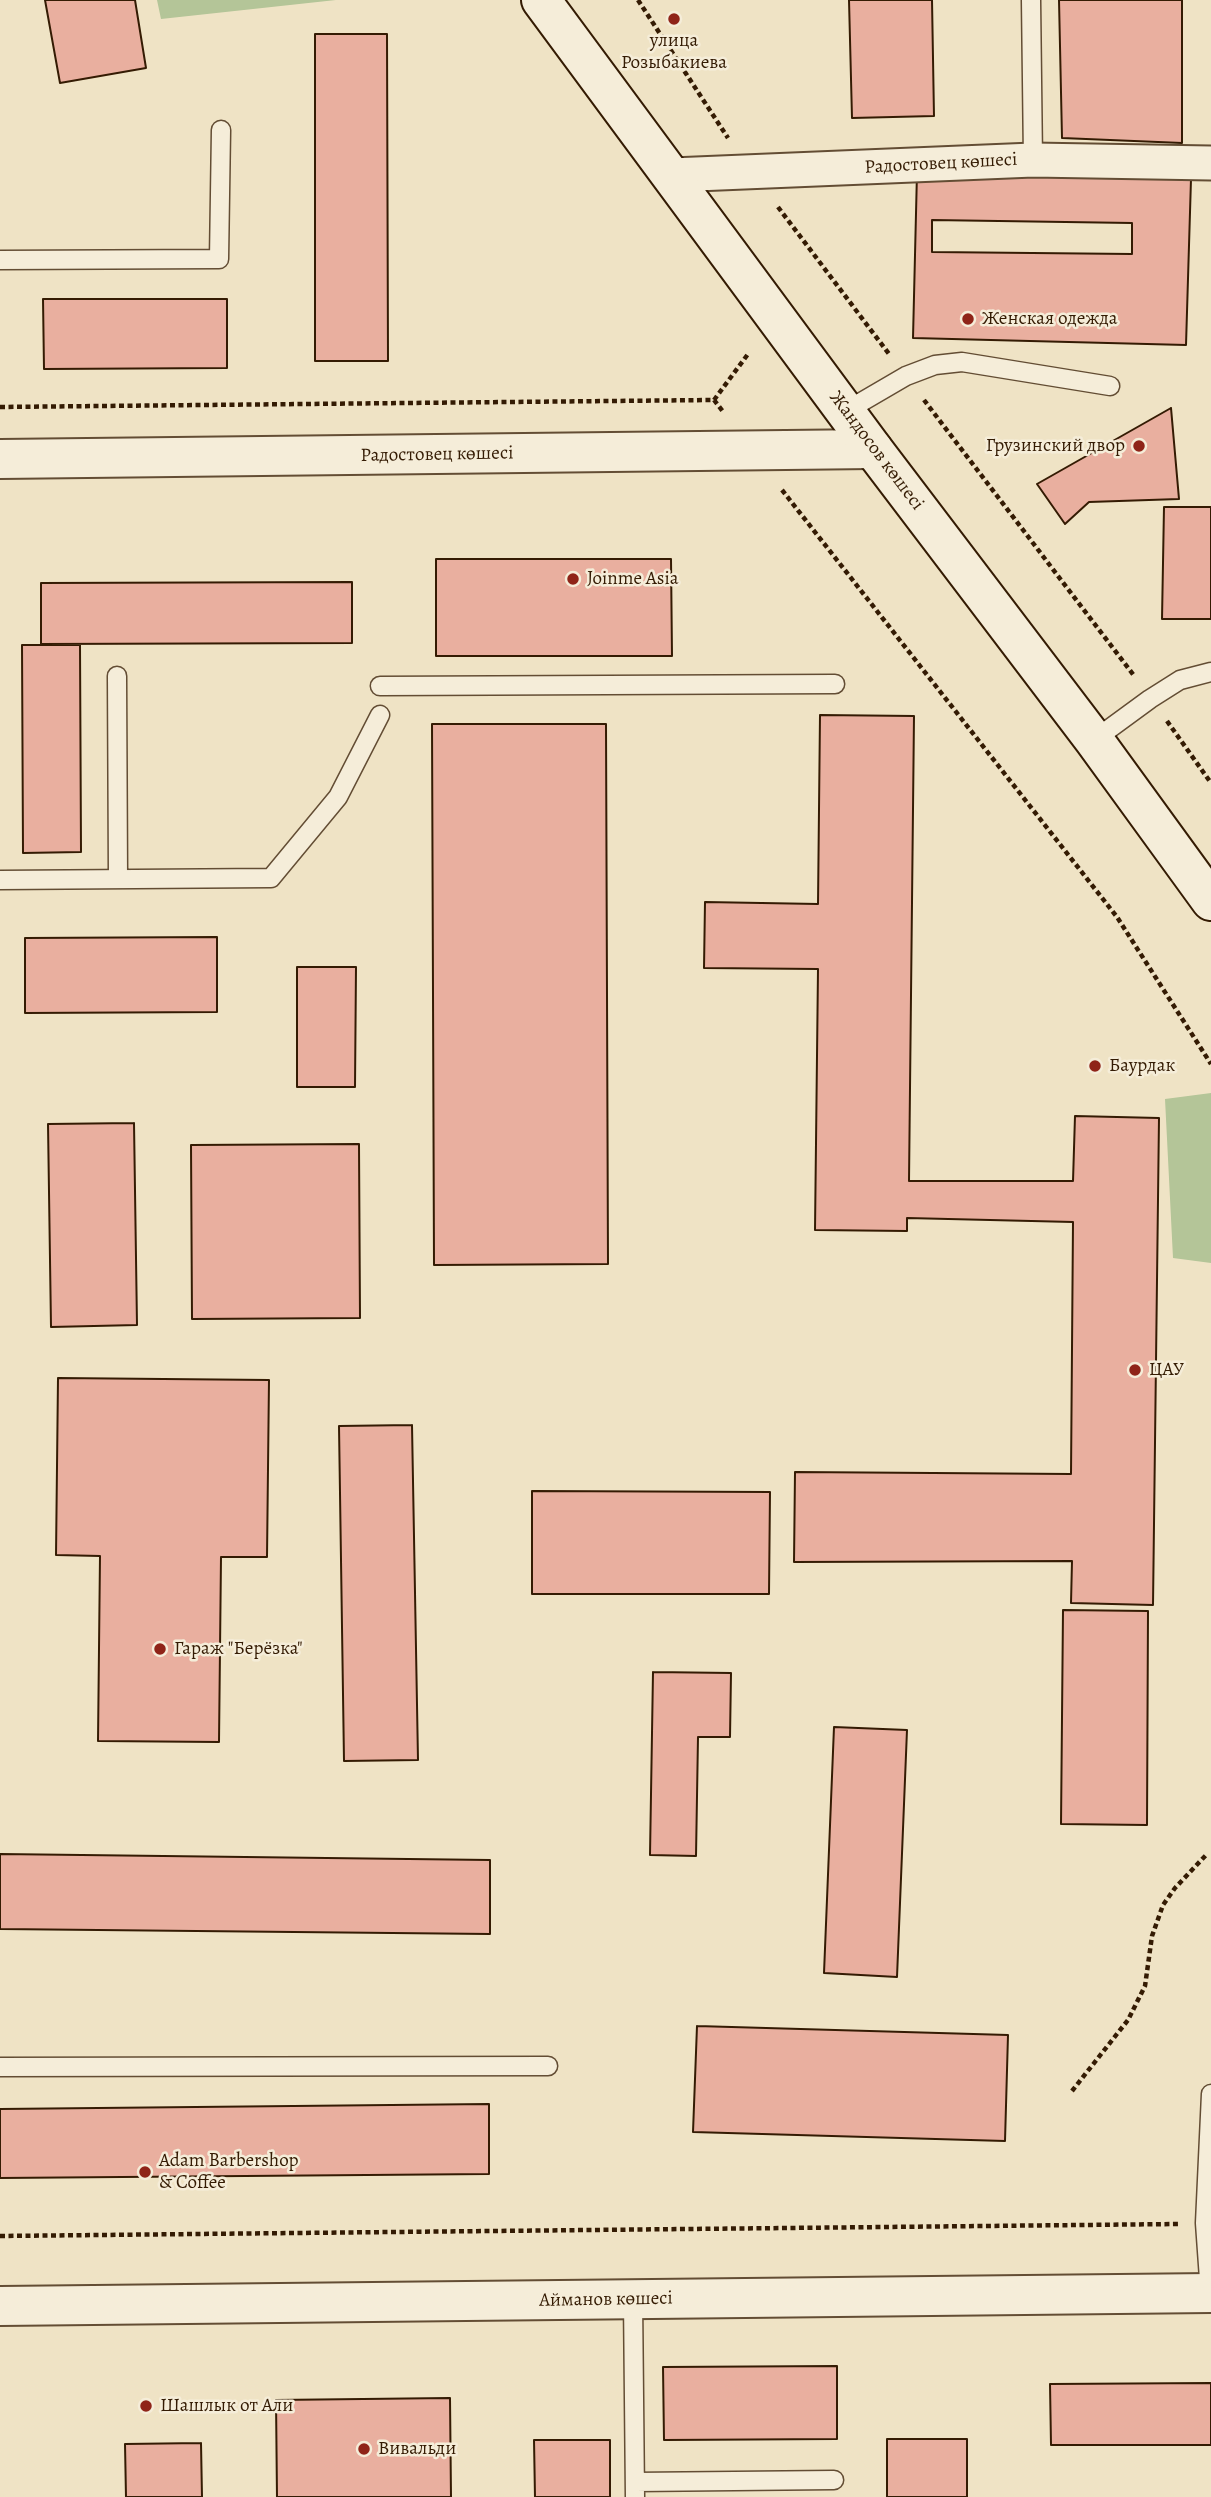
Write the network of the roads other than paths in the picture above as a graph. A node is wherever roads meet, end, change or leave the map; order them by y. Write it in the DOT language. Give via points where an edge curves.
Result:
graph roads {
  1 [pos="541,0"];
  2 [pos="1031,0"];
  3 [pos="221,130"];
  4 [pos="1033,160"];
  5 [pos="1211,163"];
  6 [pos="672,176"];
  7 [pos="0,260"];
  8 [pos="1110,386"];
  9 [pos="846,411"];
  10 [pos="873,449"];
  11 [pos="0,459"];
  12 [pos="1211,671"];
  13 [pos="117,676"];
  14 [pos="835,684"];
  15 [pos="380,686"];
  16 [pos="380,715"];
  17 [pos="1094,740"];
  18 [pos="118,878"];
  19 [pos="0,880"];
  20 [pos="1211,901"];
  21 [pos="548,2066"];
  22 [pos="0,2067"];
  23 [pos="1211,2094"];
  24 [pos="1210,2293"];
  25 [pos="633,2299"];
  26 [pos="0,2306"];
  27 [pos="834,2480"];
  28 [pos="635,2490"];
  1 -- 6 [label="street, Жандосов көшесі"];
  2 -- 4 [label="lane"];
  3 -- 7 [label="lane" via="219,259"];
  4 -- 5 [label="street, Радостовец көшесі"];
  4 -- 6 [label="street, Радостовец көшесі"];
  6 -- 9 [label="street, Жандосов көшесі"];
  8 -- 9 [label="lane" via="962,362 935,365 906,376"];
  9 -- 10 [label="street, Жандосов көшесі"];
  10 -- 11 [label="street, Радостовец көшесі"];
  10 -- 17 [label="street, Жандосов көшесі"];
  12 -- 17 [label="lane" via="1180,680"];
  13 -- 18 [label="lane"];
  14 -- 15 [label="lane"];
  16 -- 18 [label="lane" via="338,797 271,878"];
  17 -- 20 [label="street, Жандосов көшесі"];
  18 -- 19 [label="lane"];
  21 -- 22 [label="lane"];
  23 -- 24 [label="lane" via="1205,2223"];
  24 -- 25 [label="street, Айманов көшесі"];
  25 -- 26 [label="street, Айманов көшесі"];
  25 -- 28 [label="lane"];
  27 -- 28 [label="lane"];
}
